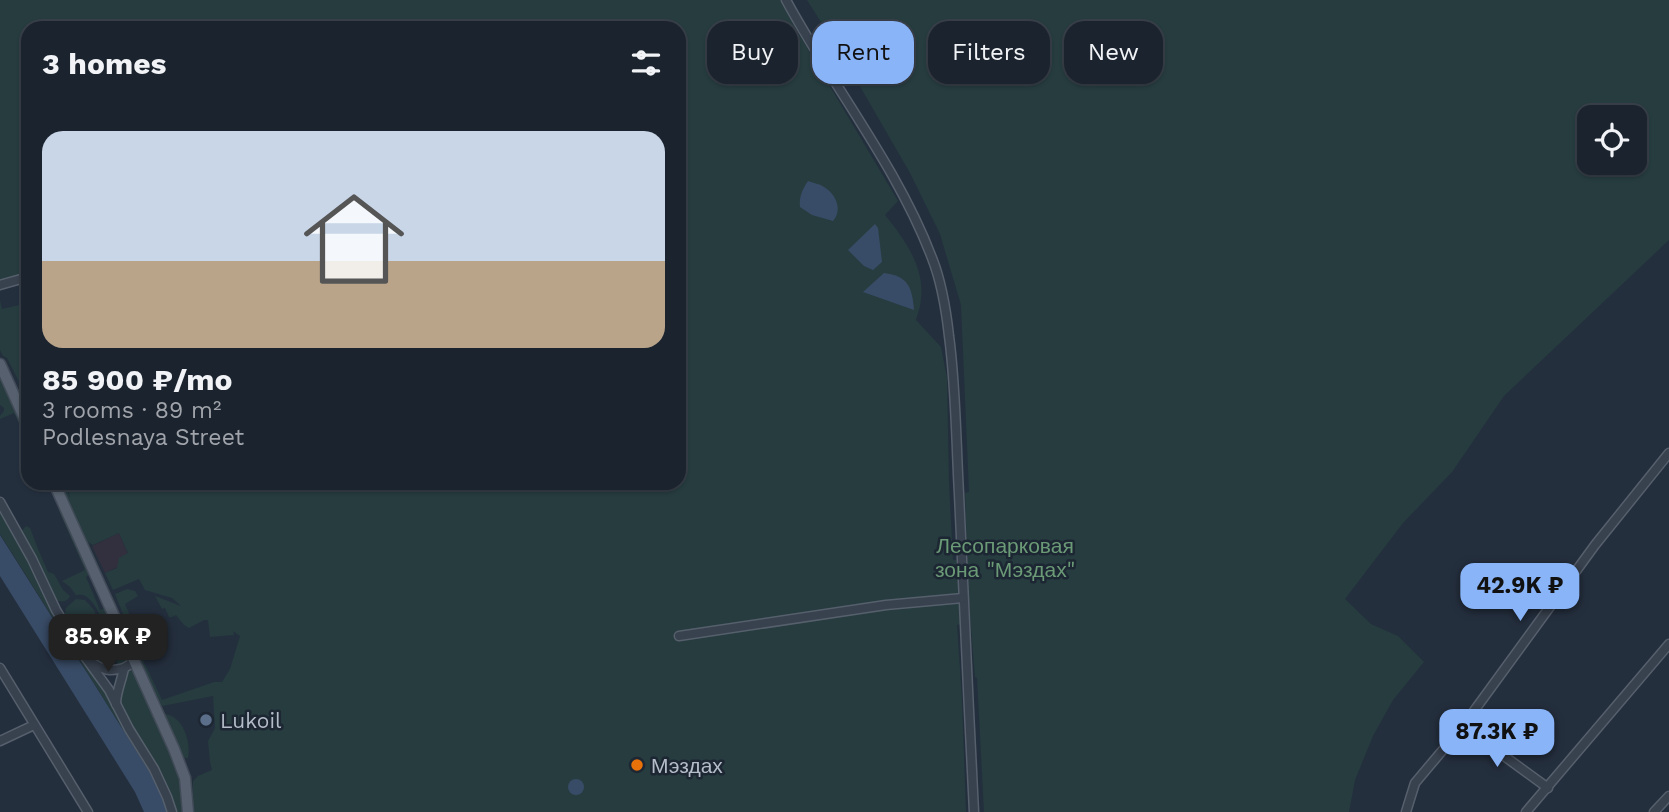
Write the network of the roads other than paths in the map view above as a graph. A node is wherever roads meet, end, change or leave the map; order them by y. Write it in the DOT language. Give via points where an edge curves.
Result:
graph roads {
  1 [pos="786,0"];
  2 [pos="21,279"];
  3 [pos="0,285"];
  4 [pos="0,364"];
  5 [pos="21,410"];
  6 [pos="1669,453"];
  7 [pos="57,490"];
  8 [pos="0,502"];
  9 [pos="962,598"];
  10 [pos="679,636"];
  11 [pos="1669,644"];
  12 [pos="87,659"];
  13 [pos="134,662"];
  14 [pos="0,668"];
  15 [pos="124,668"];
  16 [pos="116,707"];
  17 [pos="34,725"];
  18 [pos="1463,726"];
  19 [pos="0,741"];
  20 [pos="1548,788"];
  21 [pos="1669,796"];
  22 [pos="88,812"];
  23 [pos="172,812"];
  24 [pos="188,812"];
  25 [pos="974,812"];
  26 [pos="1406,812"];
  27 [pos="1526,812"];
  28 [pos="1654,812"];
  1 -- 9 [label="street" via="902,193 933,260 945,302 953,368"];
  2 -- 3 [label="street"];
  4 -- 5 [label="main road"];
  6 -- 18 [label="street" via="1595,545"];
  7 -- 13 [label="main road"];
  8 -- 12 [label="street"];
  9 -- 10 [label="street" via="886,604"];
  9 -- 25 [label="street"];
  11 -- 20 [label="street"];
  12 -- 15 [label="street" via="107,671"];
  12 -- 16 [label="street"];
  13 -- 15 [label="street"];
  13 -- 24 [label="main road" via="185,778"];
  14 -- 17 [label="street"];
  15 -- 16 [label="street"];
  16 -- 23 [label="street" via="162,784"];
  17 -- 19 [label="street"];
  17 -- 22 [label="street"];
  18 -- 20 [label="street"];
  18 -- 26 [label="street" via="1415,783"];
  20 -- 27 [label="street"];
  21 -- 28 [label="street"];
}
